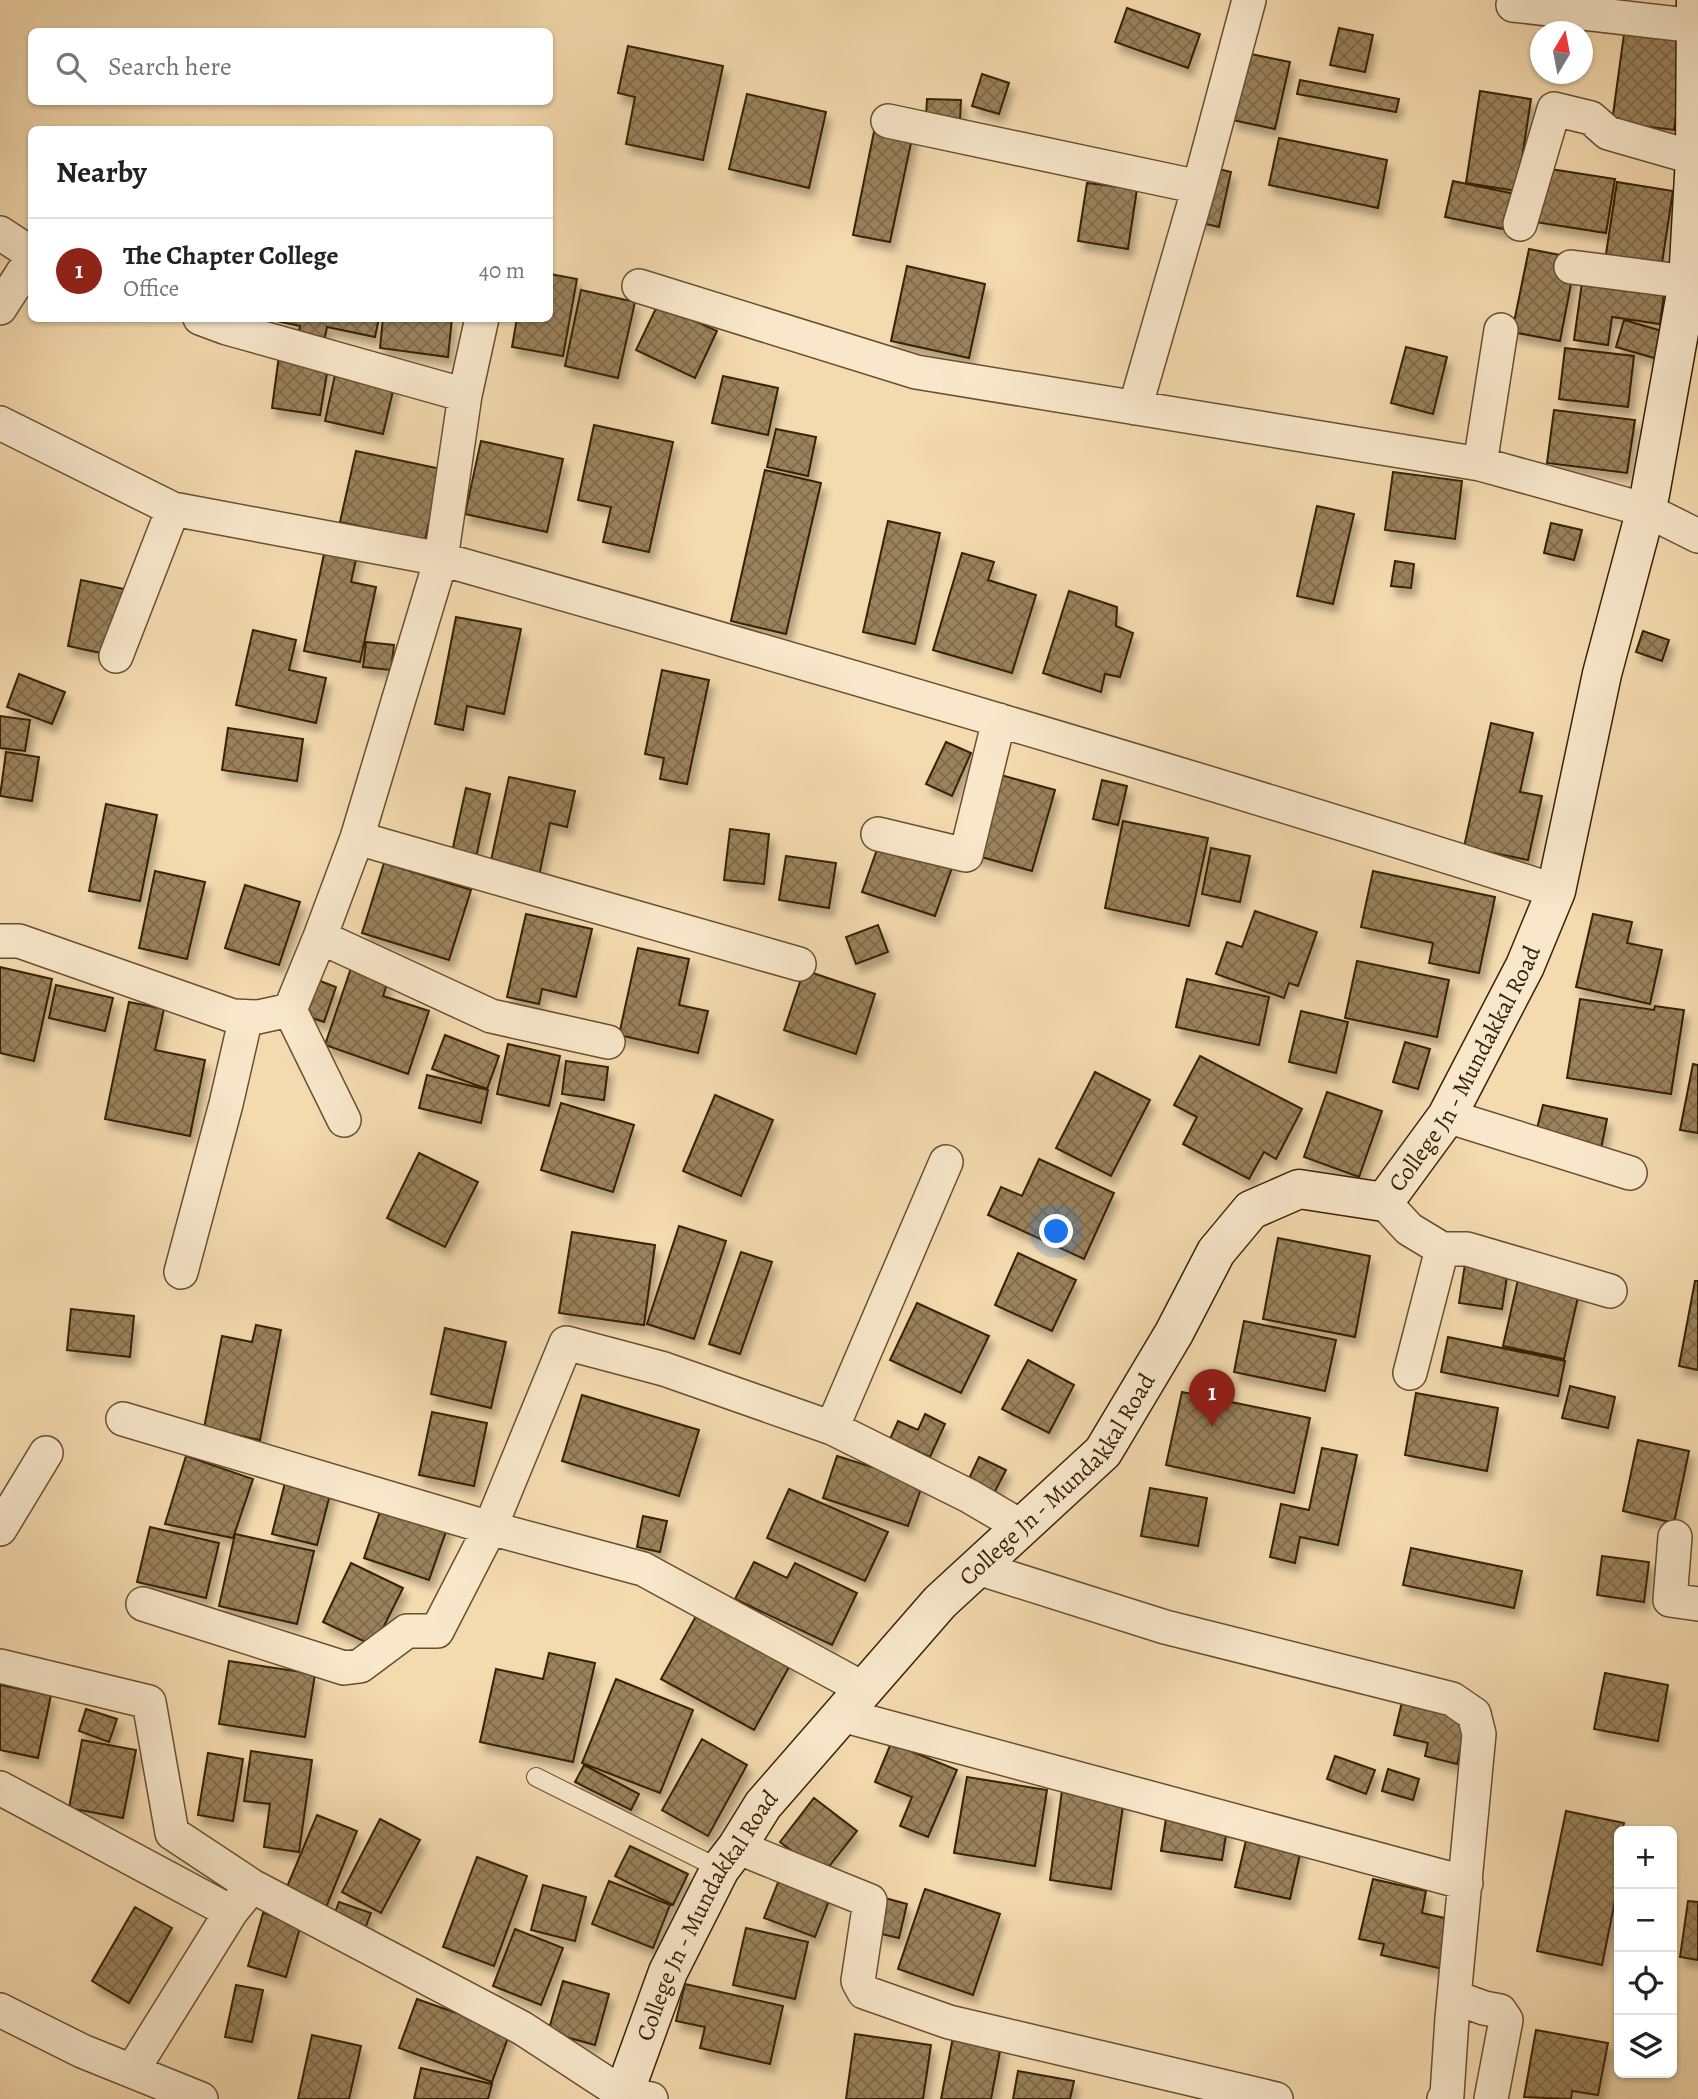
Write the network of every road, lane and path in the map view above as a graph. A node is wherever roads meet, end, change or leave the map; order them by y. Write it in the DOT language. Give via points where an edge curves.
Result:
graph roads {
  1 [pos="1250,0"];
  2 [pos="1513,5"];
  3 [pos="1696,13"];
  4 [pos="888,121"];
  5 [pos="1695,158"];
  6 [pos="1199,187"];
  7 [pos="1520,224"];
  8 [pos="0,233"];
  9 [pos="28,253"];
  10 [pos="28,262"];
  11 [pos="1571,267"];
  12 [pos="1688,282"];
  13 [pos="639,286"];
  14 [pos="0,308"];
  15 [pos="211,322"];
  16 [pos="481,322"];
  17 [pos="1501,330"];
  18 [pos="465,394"];
  19 [pos="1135,408"];
  20 [pos="0,423"];
  21 [pos="1480,464"];
  22 [pos="173,509"];
  23 [pos="1646,510"];
  24 [pos="1698,536"];
  25 [pos="441,559"];
  26 [pos="116,656"];
  27 [pos="999,720"];
  28 [pos="878,834"];
  29 [pos="357,838"];
  30 [pos="1556,891"];
  31 [pos="320,937"];
  32 [pos="0,940"];
  33 [pos="799,964"];
  34 [pos="290,1010"];
  35 [pos="246,1017"];
  36 [pos="608,1042"];
  37 [pos="1447,1115"];
  38 [pos="344,1120"];
  39 [pos="946,1163"];
  40 [pos="1630,1174"];
  41 [pos="1384,1202"];
  42 [pos="1442,1249"];
  43 [pos="181,1272"];
  44 [pos="1609,1291"];
  45 [pos="1410,1373"];
  46 [pos="123,1419"];
  47 [pos="832,1428"];
  48 [pos="46,1453"];
  49 [pos="1022,1527"];
  50 [pos="490,1528"];
  51 [pos="0,1529"];
  52 [pos="1675,1537"];
  53 [pos="978,1568"];
  54 [pos="143,1604"];
  55 [pos="1698,1604"];
  56 [pos="0,1665"];
  57 [pos="853,1702"];
  58 [pos="536,1777"];
  59 [pos="0,1788"];
  60 [pos="728,1858"];
  61 [pos="1466,1883"];
  62 [pos="252,1886"];
  63 [pos="231,1912"];
  64 [pos="1454,1997"];
  65 [pos="0,2010"];
  66 [pos="132,2071"];
  67 [pos="632,2097"];
  68 [pos="201,2099"];
  69 [pos="1276,2099"];
  70 [pos="1444,2099"];
  71 [pos="1492,2099"];
  1 -- 6 [label="street"];
  2 -- 3 [label="street"];
  3 -- 5 [label="street, College Jn - Mundakkal Road"];
  4 -- 6 [label="street"];
  5 -- 7 [label="street" via="1608,133 1591,118 1554,109"];
  5 -- 12 [label="street, College Jn - Mundakkal Road"];
  6 -- 19 [label="street"];
  8 -- 9 [label="street"];
  10 -- 14 [label="street"];
  11 -- 12 [label="street"];
  12 -- 23 [label="street, College Jn - Mundakkal Road"];
  13 -- 19 [label="street" via="916,372"];
  15 -- 18 [label="street"];
  16 -- 18 [label="street"];
  17 -- 21 [label="street"];
  18 -- 25 [label="street"];
  19 -- 21 [label="street"];
  20 -- 22 [label="street"];
  21 -- 23 [label="street"];
  22 -- 25 [label="street"];
  22 -- 26 [label="street"];
  23 -- 24 [label="street"];
  23 -- 30 [label="street, College Jn - Mundakkal Road" via="1602,674"];
  25 -- 27 [label="street"];
  25 -- 29 [label="street"];
  27 -- 28 [label="street" via="966,855"];
  27 -- 30 [label="street"];
  29 -- 31 [label="street"];
  29 -- 33 [label="street"];
  30 -- 37 [label="street, College Jn - Mundakkal Road" via="1525,966"];
  31 -- 34 [label="street"];
  31 -- 36 [label="street" via="491,1016"];
  32 -- 35 [label="street" via="19,941"];
  34 -- 35 [label="street"];
  34 -- 38 [label="street"];
  35 -- 43 [label="street"];
  37 -- 40 [label="street"];
  37 -- 41 [label="street, College Jn - Mundakkal Road"];
  39 -- 47 [label="street"];
  41 -- 42 [label="street" via="1409,1229"];
  41 -- 49 [label="street, College Jn - Mundakkal Road" via="1299,1189 1251,1210 1216,1252 1103,1452"];
  42 -- 44 [label="street" via="1467,1248"];
  42 -- 45 [label="street"];
  46 -- 50 [label="street"];
  47 -- 49 [label="street"];
  47 -- 50 [label="street" via="664,1369 566,1343"];
  48 -- 51 [label="street"];
  49 -- 53 [label="street, College Jn - Mundakkal Road"];
  50 -- 54 [label="street" via="437,1631 407,1631 360,1666 344,1668"];
  50 -- 57 [label="street" via="643,1569"];
  52 -- 55 [label="street" via="1670,1600"];
  53 -- 57 [label="street, College Jn - Mundakkal Road" via="940,1602"];
  53 -- 61 [label="street" via="1165,1627 1452,1699 1474,1714 1479,1734"];
  56 -- 62 [label="street" via="149,1702 172,1833"];
  57 -- 60 [label="street, College Jn - Mundakkal Road" via="763,1805"];
  57 -- 61 [label="street"];
  58 -- 60 [label="lane"];
  59 -- 63 [label="street"];
  60 -- 67 [label="street, College Jn - Mundakkal Road" via="668,1972"];
  60 -- 69 [label="street" via="870,1901 858,1981 864,1992 949,2022"];
  61 -- 64 [label="street"];
  62 -- 63 [label="street"];
  62 -- 67 [label="street" via="523,2028"];
  63 -- 66 [label="street"];
  64 -- 70 [label="street"];
  64 -- 71 [label="street" via="1500,2011 1506,2020"];
  65 -- 66 [label="street"];
  66 -- 68 [label="street"];
}
